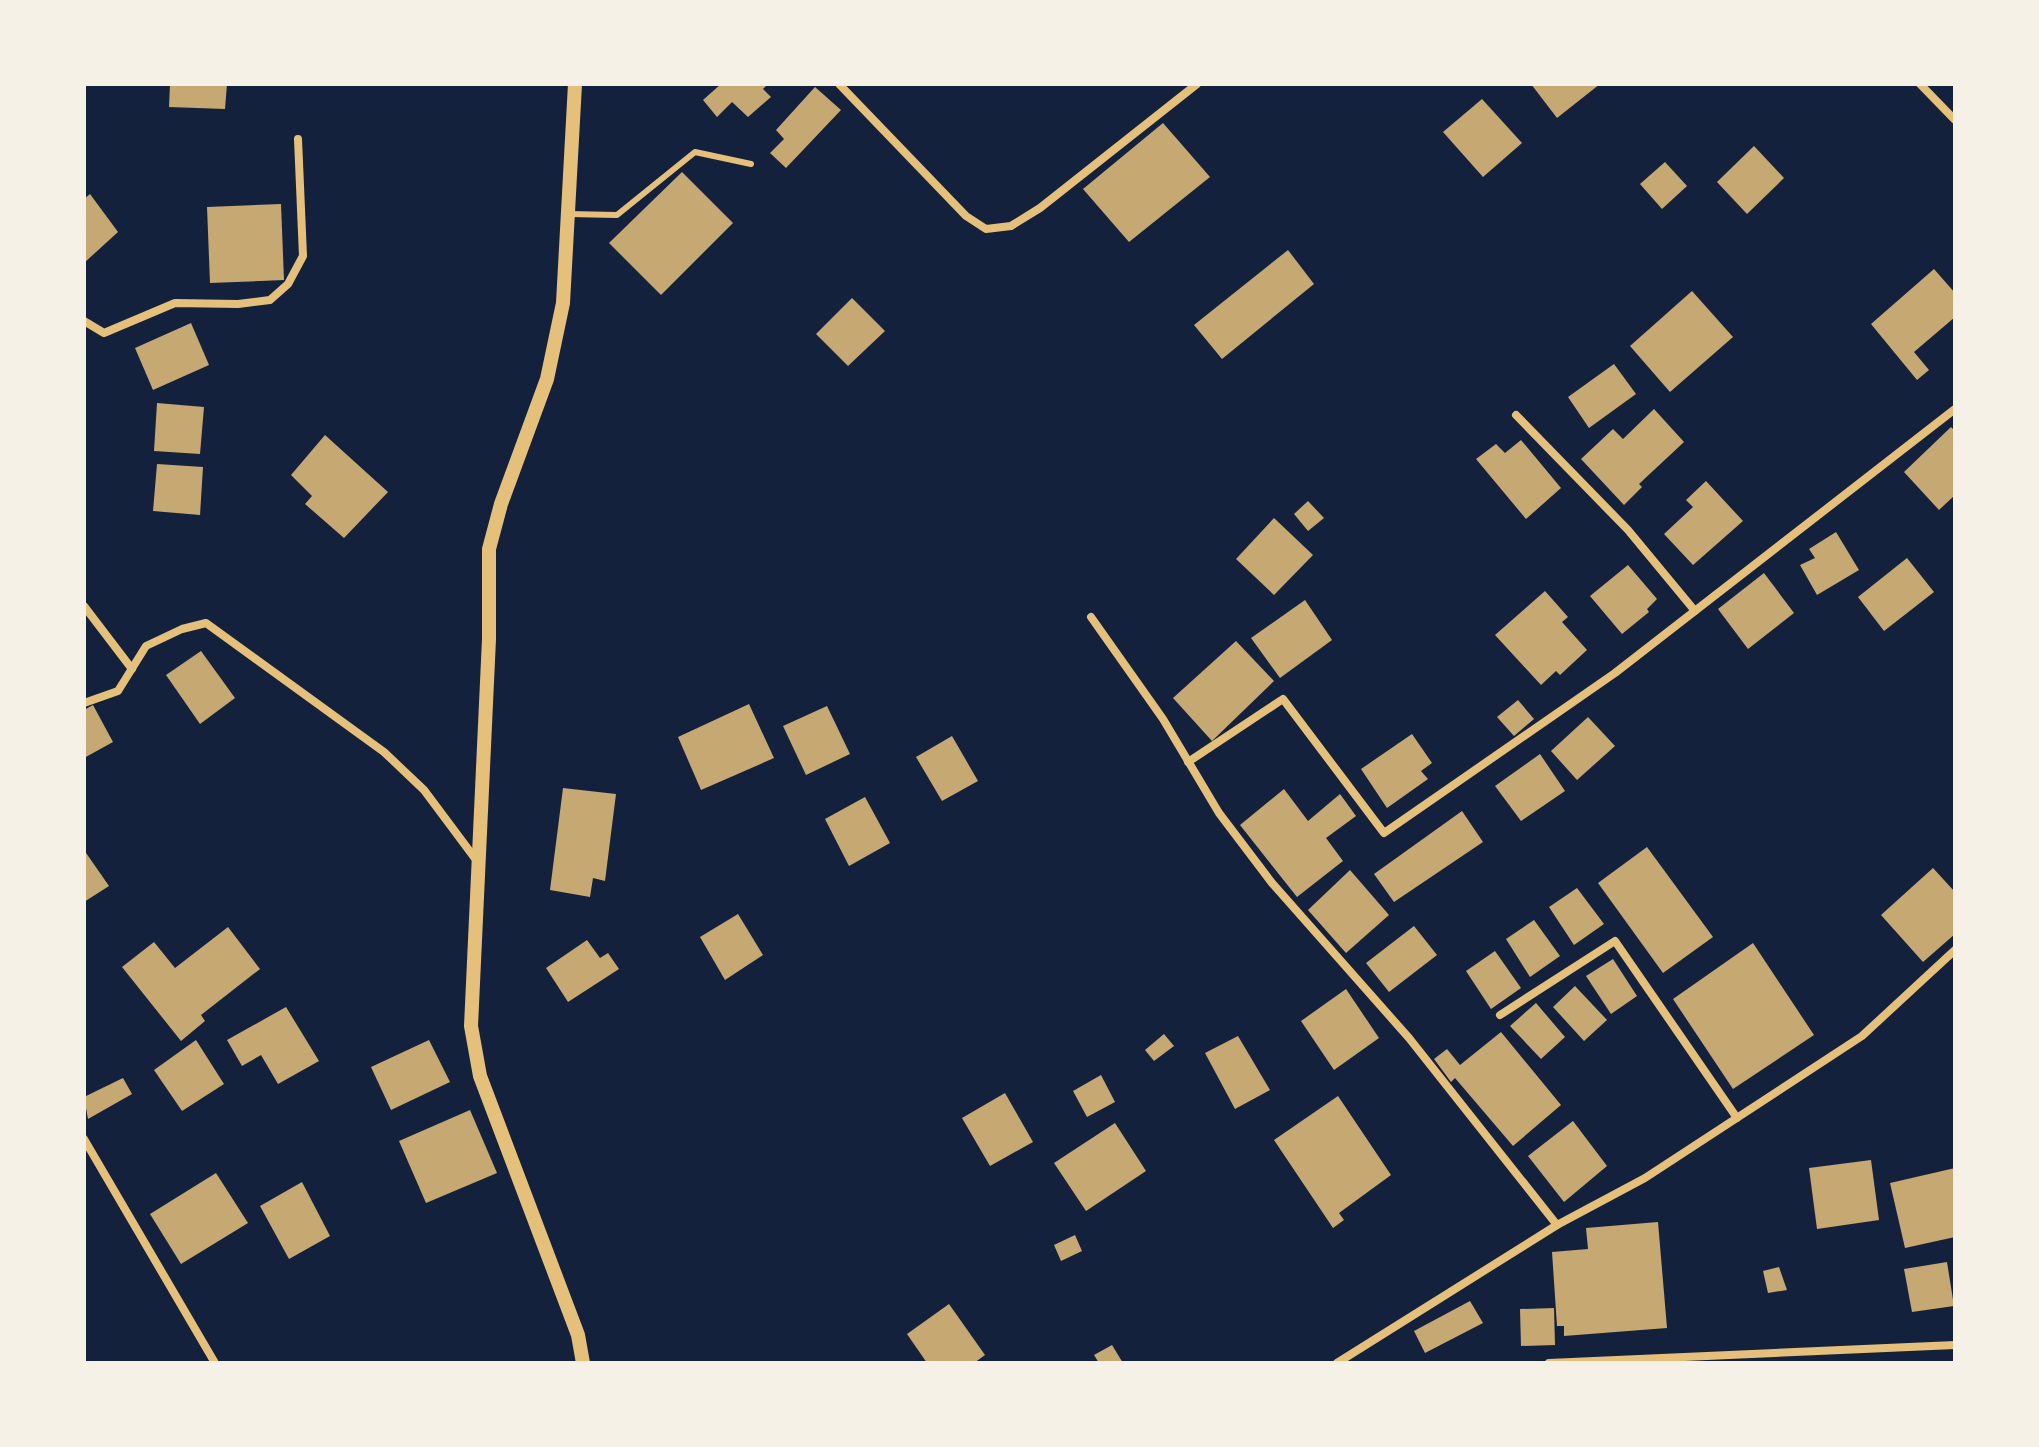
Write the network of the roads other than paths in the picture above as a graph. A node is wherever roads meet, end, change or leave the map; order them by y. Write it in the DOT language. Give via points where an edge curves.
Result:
graph roads {
  1 [pos="575,84"];
  2 [pos="839,84"];
  3 [pos="1197,84"];
  4 [pos="1920,84"];
  5 [pos="1955,120"];
  6 [pos="298,139"];
  7 [pos="751,164"];
  8 [pos="568,214"];
  9 [pos="84,321"];
  10 [pos="1955,409"];
  11 [pos="1516,415"];
  12 [pos="84,606"];
  13 [pos="1695,611"];
  14 [pos="1091,617"];
  15 [pos="132,669"];
  16 [pos="84,703"];
  17 [pos="1188,762"];
  18 [pos="480,865"];
  19 [pos="1955,950"];
  20 [pos="1500,1015"];
  21 [pos="1737,1118"];
  22 [pos="84,1139"];
  23 [pos="1557,1225"];
  24 [pos="1955,1345"];
  25 [pos="215,1363"];
  26 [pos="583,1363"];
  27 [pos="1337,1363"];
  28 [pos="1549,1363"];
  1 -- 8 [label="street"];
  2 -- 3 [label="street" via="966,216 986,229 1011,226 1040,208"];
  4 -- 5 [label="street"];
  6 -- 9 [label="street" via="303,256 288,284 270,300 175,303 104,333"];
  7 -- 8 [label="lane" via="695,152 617,215"];
  8 -- 18 [label="street" via="563,303 547,379 489,549"];
  10 -- 13 [label="street"];
  11 -- 13 [label="street" via="1628,530"];
  12 -- 15 [label="street"];
  13 -- 17 [label="street" via="1384,833 1283,699"];
  14 -- 17 [label="street"];
  15 -- 16 [label="street" via="118,691"];
  15 -- 18 [label="street" via="146,646 206,623 384,752 424,790"];
  17 -- 23 [label="street" via="1272,883 1409,1038"];
  18 -- 26 [label="street" via="471,1026 480,1076 578,1335"];
  19 -- 21 [label="street" via="1862,1036"];
  20 -- 21 [label="street" via="1615,941"];
  21 -- 23 [label="street" via="1645,1178"];
  22 -- 25 [label="street"];
  23 -- 27 [label="street"];
  24 -- 28 [label="street"];
}
